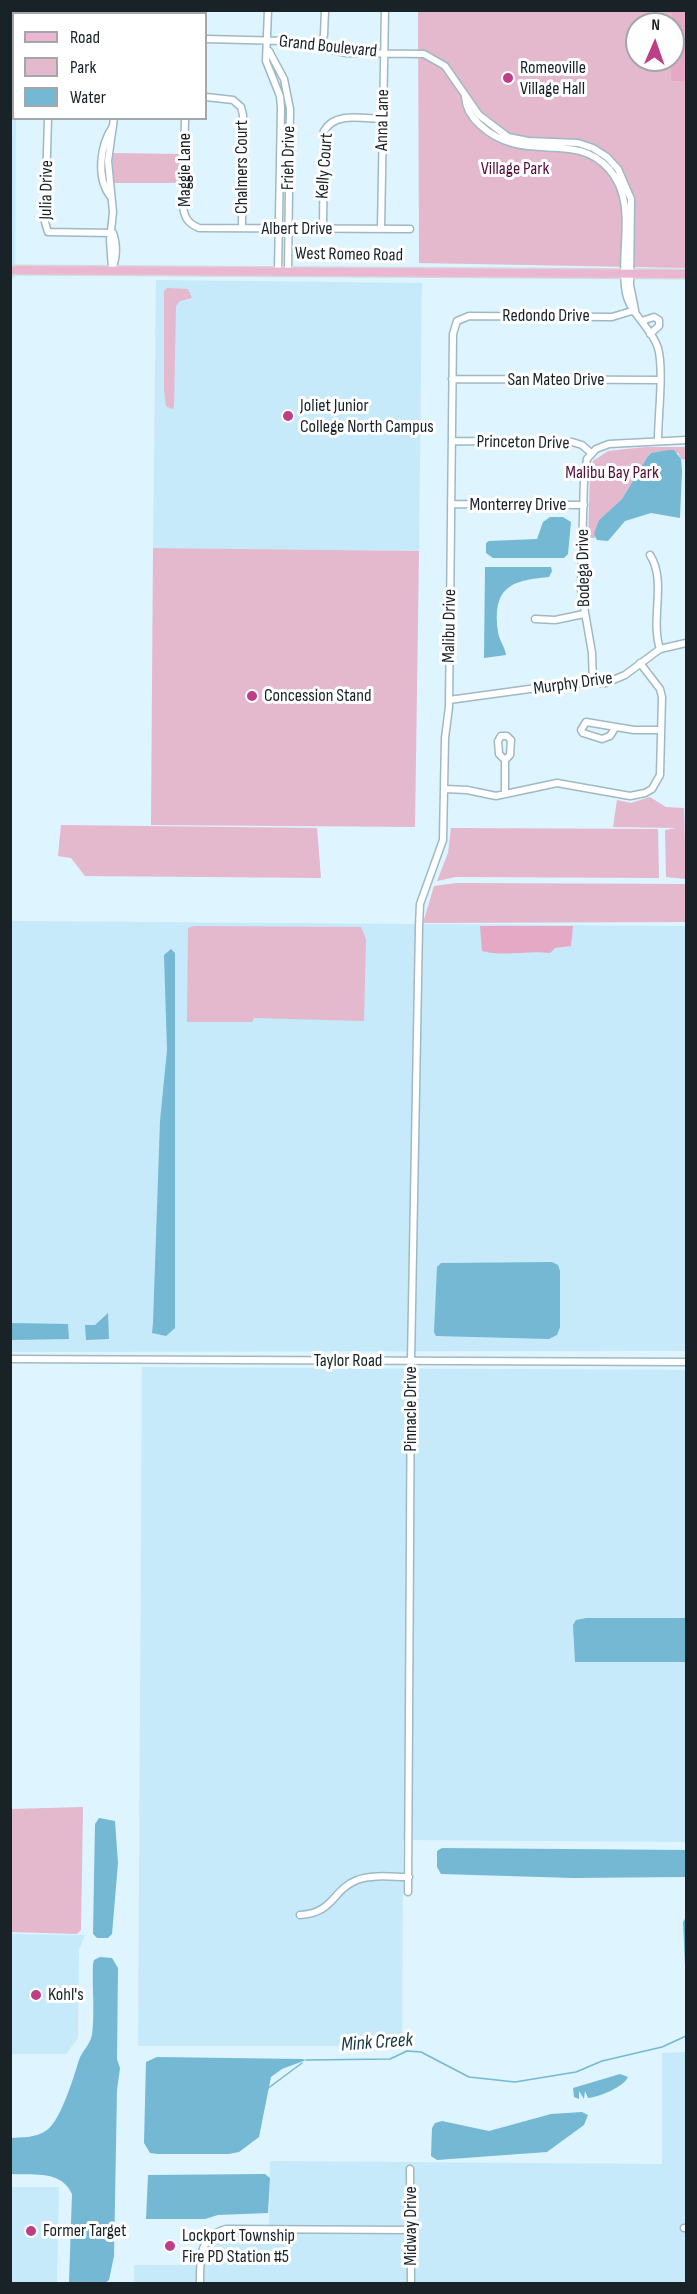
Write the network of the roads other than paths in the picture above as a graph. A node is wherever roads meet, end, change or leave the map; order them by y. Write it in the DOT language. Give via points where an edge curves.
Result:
graph roads {
  1 [pos="268,10"];
  2 [pos="325,10"];
  3 [pos="385,10"];
  4 [pos="207,39"];
  5 [pos="267,41"];
  6 [pos="319,48"];
  7 [pos="268,50"];
  8 [pos="384,53"];
  9 [pos="207,98"];
  10 [pos="383,119"];
  11 [pos="48,120"];
  12 [pos="185,120"];
  13 [pos="114,122"];
  14 [pos="187,221"];
  15 [pos="242,228"];
  16 [pos="279,229"];
  17 [pos="288,229"];
  18 [pos="323,229"];
  19 [pos="381,229"];
  20 [pos="410,229"];
  21 [pos="112,233"];
  22 [pos="112,269"];
  23 [pos="10,270"];
  24 [pos="283,271"];
  25 [pos="628,274"];
  26 [pos="687,274"];
  27 [pos="635,310"];
  28 [pos="457,321"];
  29 [pos="642,321"];
  30 [pos="650,334"];
  31 [pos="452,379"];
  32 [pos="659,380"];
  33 [pos="658,440"];
  34 [pos="687,440"];
  35 [pos="452,441"];
  36 [pos="591,453"];
  37 [pos="451,504"];
  38 [pos="584,505"];
  39 [pos="650,555"];
  40 [pos="584,614"];
  41 [pos="535,619"];
  42 [pos="687,643"];
  43 [pos="660,649"];
  44 [pos="640,663"];
  45 [pos="593,684"];
  46 [pos="449,700"];
  47 [pos="615,728"];
  48 [pos="662,730"];
  49 [pos="505,760"];
  50 [pos="444,789"];
  51 [pos="505,794"];
  52 [pos="419,927"];
  53 [pos="10,1359"];
  54 [pos="411,1361"];
  55 [pos="687,1362"];
  56 [pos="409,1877"];
  57 [pos="408,1892"];
  58 [pos="300,1915"];
  59 [pos="410,2169"];
  60 [pos="411,2230"];
  61 [pos="200,2283"];
  62 [pos="411,2283"];
  1 -- 5 [label="street, Frieh Drive"];
  2 -- 6 [label="street" via="324,36"];
  3 -- 8 [label="street, Anna Lane"];
  4 -- 5 [label="street, Grand Boulevard"];
  5 -- 6 [label="street, Grand Boulevard"];
  5 -- 7 [label="street, Frieh Drive"];
  6 -- 8 [label="street, Grand Boulevard"];
  7 -- 16 [label="street, Frieh Drive" via="266,62 281,108"];
  7 -- 17 [label="street, Frieh Drive" via="284,79 290,109"];
  8 -- 10 [label="street, Anna Lane"];
  8 -- 25 [label="street, Grand Boulevard" via="435,58 445,66 465,97 474,119 499,139 520,147 585,151 611,171 624,202"];
  9 -- 15 [label="street, Chalmers Court" via="233,100 241,107"];
  10 -- 18 [label="street, Kelly Court" via="341,118 326,127"];
  10 -- 19 [label="street, Anna Lane"];
  11 -- 21 [label="street, Julia Drive" via="48,232"];
  12 -- 14 [label="street, Maggie Lane" via="183,207"];
  13 -- 21 [label="street" via="101,162 106,190 111,196"];
  14 -- 15 [label="street, Albert Drive" via="199,228"];
  15 -- 16 [label="street, Albert Drive"];
  16 -- 17 [label="street, Albert Drive"];
  16 -- 24 [label="street, Frieh Drive"];
  17 -- 18 [label="street, Albert Drive"];
  17 -- 24 [label="street, Frieh Drive"];
  18 -- 19 [label="street, Albert Drive"];
  19 -- 20 [label="street, Albert Drive"];
  21 -- 22 [label="street" via="116,241"];
  22 -- 23 [label="main road, West Romeo Road"];
  22 -- 24 [label="main road, West Romeo Road"];
  24 -- 25 [label="main road, West Romeo Road"];
  25 -- 26 [label="main road, West Romeo Road"];
  25 -- 27 [label="street, Grand Boulevard" via="626,296"];
  27 -- 28 [label="street, Redondo Drive" via="612,317 471,316"];
  27 -- 29 [label="street, Grand Boulevard"];
  28 -- 31 [label="street, Malibu Drive"];
  29 -- 30 [label="street, Grand Boulevard"];
  29 -- 30 [label="street" via="654,317 659,320 659,326"];
  30 -- 32 [label="street" via="658,347"];
  31 -- 32 [label="street, San Mateo Drive"];
  31 -- 35 [label="street, Malibu Drive"];
  32 -- 33 [label="street"];
  33 -- 34 [label="street"];
  33 -- 36 [label="street" via="609,444"];
  35 -- 36 [label="street, Princeton Drive" via="572,442"];
  35 -- 37 [label="street, Malibu Drive"];
  36 -- 38 [label="street, Bodega Drive" via="585,466"];
  37 -- 38 [label="street, Monterrey Drive"];
  37 -- 46 [label="street, Malibu Drive"];
  38 -- 40 [label="street, Bodega Drive"];
  39 -- 43 [label="street" via="657,566 656,633"];
  40 -- 41 [label="street" via="555,620"];
  40 -- 45 [label="street, Bodega Drive"];
  42 -- 43 [label="street, Murphy Drive"];
  43 -- 44 [label="street, Murphy Drive"];
  44 -- 45 [label="street, Murphy Drive" via="616,680"];
  44 -- 48 [label="street" via="660,689"];
  45 -- 46 [label="street, Murphy Drive"];
  46 -- 50 [label="street, Malibu Drive"];
  47 -- 47 [label="street" via="586,722 581,730 602,739"];
  47 -- 48 [label="street"];
  48 -- 51 [label="street" via="660,775 645,793 630,796 557,783"];
  49 -- 51 [label="street"];
  50 -- 51 [label="street"];
  50 -- 52 [label="street, Malibu Drive" via="443,840 420,904"];
  52 -- 54 [label="street, Pinnacle Drive"];
  53 -- 54 [label="street, Taylor Road"];
  54 -- 55 [label="street, Taylor Road"];
  54 -- 56 [label="street, Pinnacle Drive"];
  56 -- 57 [label="street, Pinnacle Drive"];
  56 -- 58 [label="street" via="361,1879 346,1887 325,1909"];
  59 -- 60 [label="street, Midway Drive"];
  60 -- 61 [label="street" via="226,2229 209,2238 200,2256"];
  60 -- 62 [label="street, Midway Drive"];
}
